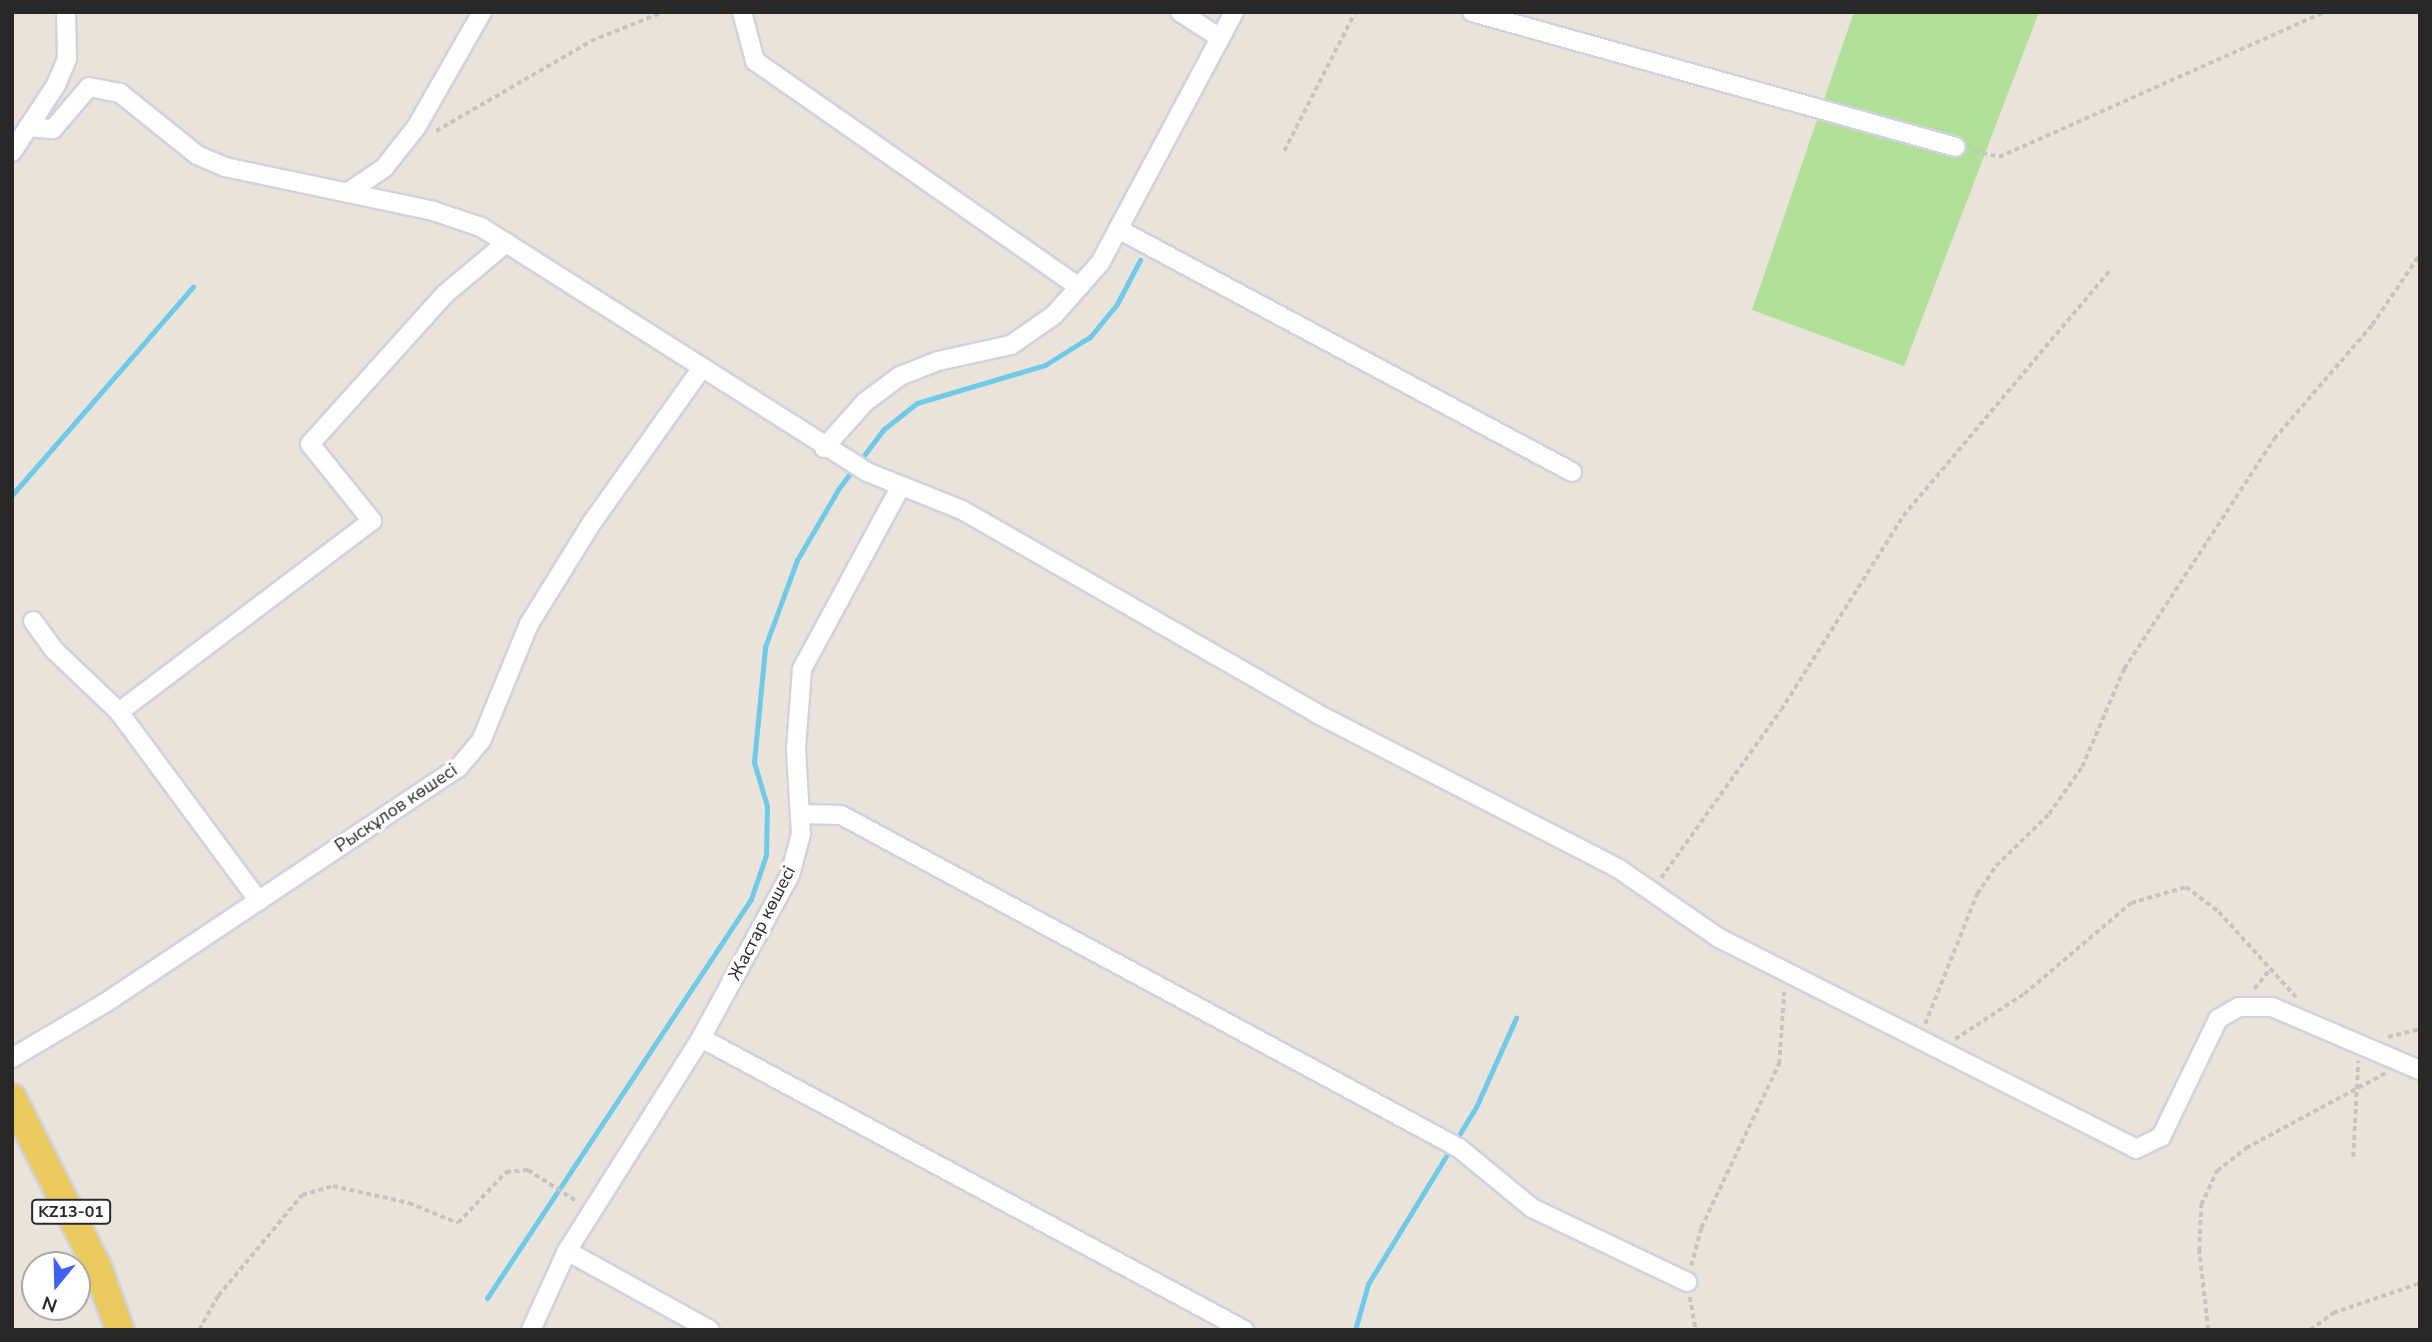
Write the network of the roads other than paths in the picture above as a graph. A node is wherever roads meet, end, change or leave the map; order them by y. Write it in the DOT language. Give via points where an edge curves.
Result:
graph roads {
  1 [pos="66,12"];
  2 [pos="482,12"];
  3 [pos="742,12"];
  4 [pos="1180,12"];
  5 [pos="1234,12"];
  6 [pos="1472,12"];
  7 [pos="1220,38"];
  8 [pos="28,127"];
  9 [pos="1956,147"];
  10 [pos="12,152"];
  11 [pos="347,193"];
  12 [pos="1118,229"];
  13 [pos="506,243"];
  14 [pos="1079,287"];
  15 [pos="701,369"];
  16 [pos="824,448"];
  17 [pos="1572,472"];
  18 [pos="900,488"];
  19 [pos="33,621"];
  20 [pos="119,712"];
  21 [pos="800,814"];
  22 [pos="259,901"];
  23 [pos="701,1038"];
  24 [pos="12,1058"];
  25 [pos="2412,1066"];
  26 [pos="12,1098"];
  27 [pos="566,1251"];
  28 [pos="1687,1282"];
  29 [pos="120,1330"];
  30 [pos="531,1330"];
  31 [pos="710,1330"];
  32 [pos="1244,1330"];
  1 -- 8 [label="street" via="67,59"];
  2 -- 11 [label="street" via="417,126 384,168"];
  3 -- 14 [label="street" via="755,61"];
  4 -- 7 [label="street"];
  5 -- 7 [label="street"];
  6 -- 9 [label="street"];
  7 -- 12 [label="street"];
  8 -- 10 [label="street"];
  8 -- 11 [label="street" via="53,129 89,87 120,93 197,155 225,167"];
  11 -- 13 [label="street" via="433,211 481,227"];
  12 -- 14 [label="street" via="1100,263"];
  12 -- 17 [label="street"];
  13 -- 15 [label="street"];
  13 -- 20 [label="street" via="445,294 310,444 372,521"];
  14 -- 16 [label="street" via="1054,315 1012,345 938,361 900,376 865,402"];
  15 -- 16 [label="street"];
  15 -- 22 [label="street, Рыскұлов көшесі" via="591,524 528,624 481,741 458,768"];
  16 -- 18 [label="street"];
  18 -- 21 [label="street, Жастар көшесі" via="802,669 796,749"];
  18 -- 25 [label="street" via="962,510 1316,713 1619,869 1719,938 2136,1149 2161,1137 2218,1019 2239,1007 2272,1007"];
  19 -- 20 [label="street" via="54,650"];
  20 -- 22 [label="street"];
  21 -- 23 [label="street, Жастар көшесі" via="801,834 790,875"];
  21 -- 28 [label="street" via="841,815 1460,1148 1532,1208"];
  22 -- 24 [label="street, Рыскұлов көшесі"];
  23 -- 27 [label="street, Жастар көшесі"];
  23 -- 32 [label="street"];
  26 -- 29 [label="main road, KZ13-01" via="96,1264"];
  27 -- 30 [label="street, Жастар көшесі"];
  27 -- 31 [label="street"];
}
